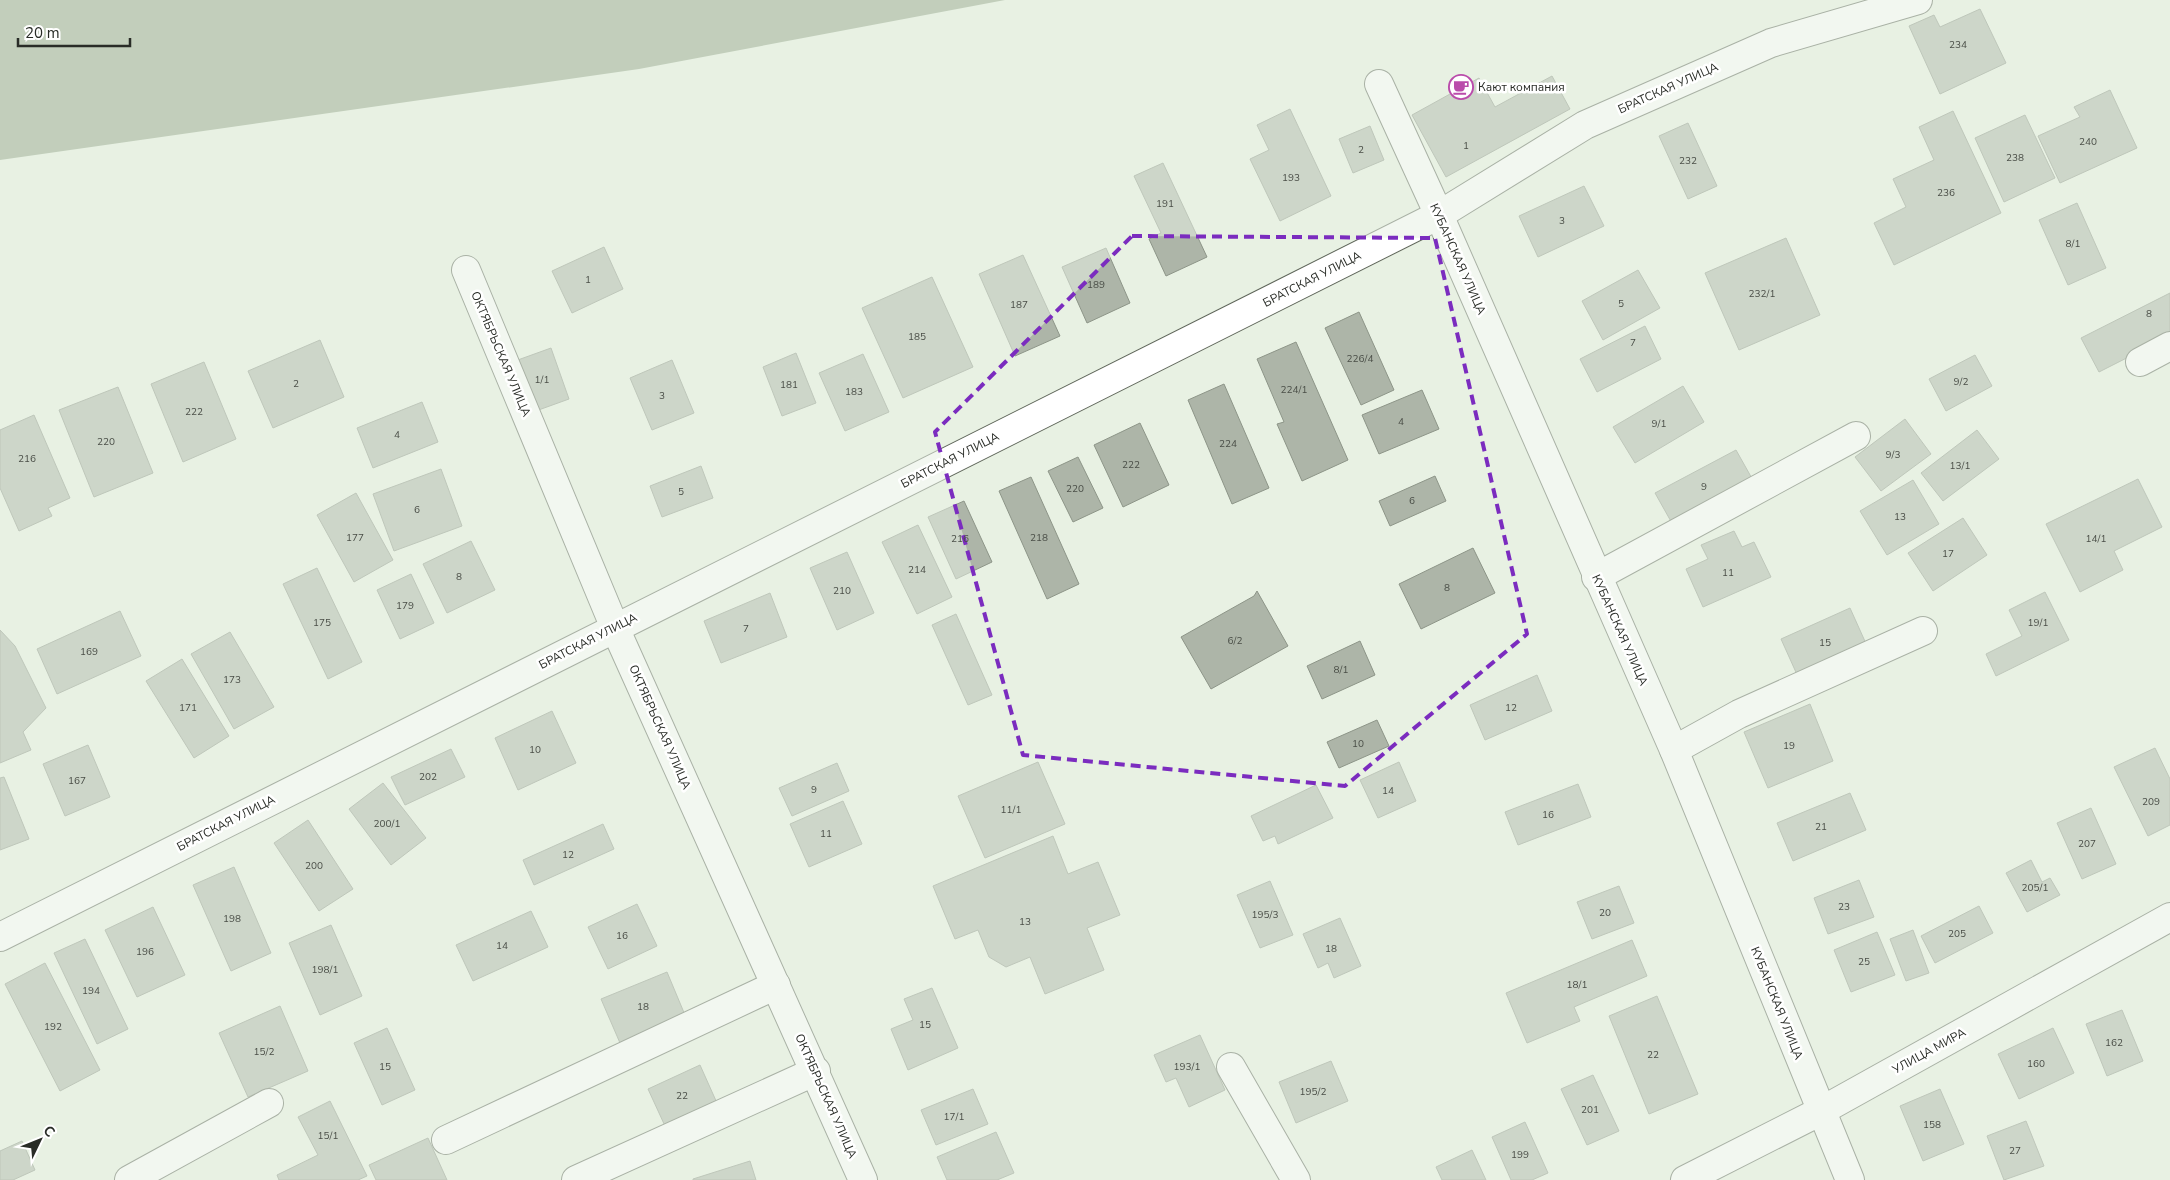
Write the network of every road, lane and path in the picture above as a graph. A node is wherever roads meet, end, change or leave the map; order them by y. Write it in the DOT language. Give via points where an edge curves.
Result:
graph roads {
  1 [pos="1912,1"];
  2 [pos="1378,84"];
  3 [pos="1439,215"];
  4 [pos="466,270"];
  5 [pos="2170,346"];
  6 [pos="2140,362"];
  7 [pos="1856,436"];
  8 [pos="1596,576"];
  9 [pos="615,628"];
  10 [pos="1923,631"];
  11 [pos="1674,750"];
  12 [pos="2170,917"];
  13 [pos="0,937"];
  14 [pos="776,985"];
  15 [pos="1231,1067"];
  16 [pos="816,1071"];
  17 [pos="268,1103"];
  18 [pos="1821,1111"];
  19 [pos="446,1140"];
  20 [pos="129,1180"];
  21 [pos="576,1180"];
  22 [pos="863,1180"];
  23 [pos="1296,1180"];
  24 [pos="1685,1180"];
  25 [pos="1850,1180"];
  1 -- 3 [label="street, БРАТСКАЯ УЛИЦА" via="1770,43 1585,125"];
  2 -- 3 [label="street, КУБАНСКАЯ УЛИЦА"];
  3 -- 8 [label="street, КУБАНСКАЯ УЛИЦА"];
  3 -- 9 [label="street, БРАТСКАЯ УЛИЦА"];
  4 -- 9 [label="street, ОКТЯБРЬСКАЯ УЛИЦА"];
  5 -- 6 [label="street"];
  7 -- 8 [label="street"];
  8 -- 11 [label="street, КУБАНСКАЯ УЛИЦА"];
  9 -- 13 [label="street, БРАТСКАЯ УЛИЦА"];
  9 -- 14 [label="street, ОКТЯБРЬСКАЯ УЛИЦА"];
  10 -- 11 [label="street" via="1739,714"];
  11 -- 18 [label="street, КУБАНСКАЯ УЛИЦА"];
  12 -- 18 [label="street, УЛИЦА МИРА"];
  14 -- 16 [label="street, ОКТЯБРЬСКАЯ УЛИЦА"];
  14 -- 19 [label="street"];
  15 -- 23 [label="street"];
  16 -- 21 [label="street"];
  16 -- 22 [label="street, ОКТЯБРЬСКАЯ УЛИЦА"];
  17 -- 20 [label="street"];
  18 -- 24 [label="street, УЛИЦА МИРА"];
  18 -- 25 [label="street, КУБАНСКАЯ УЛИЦА"];
}
